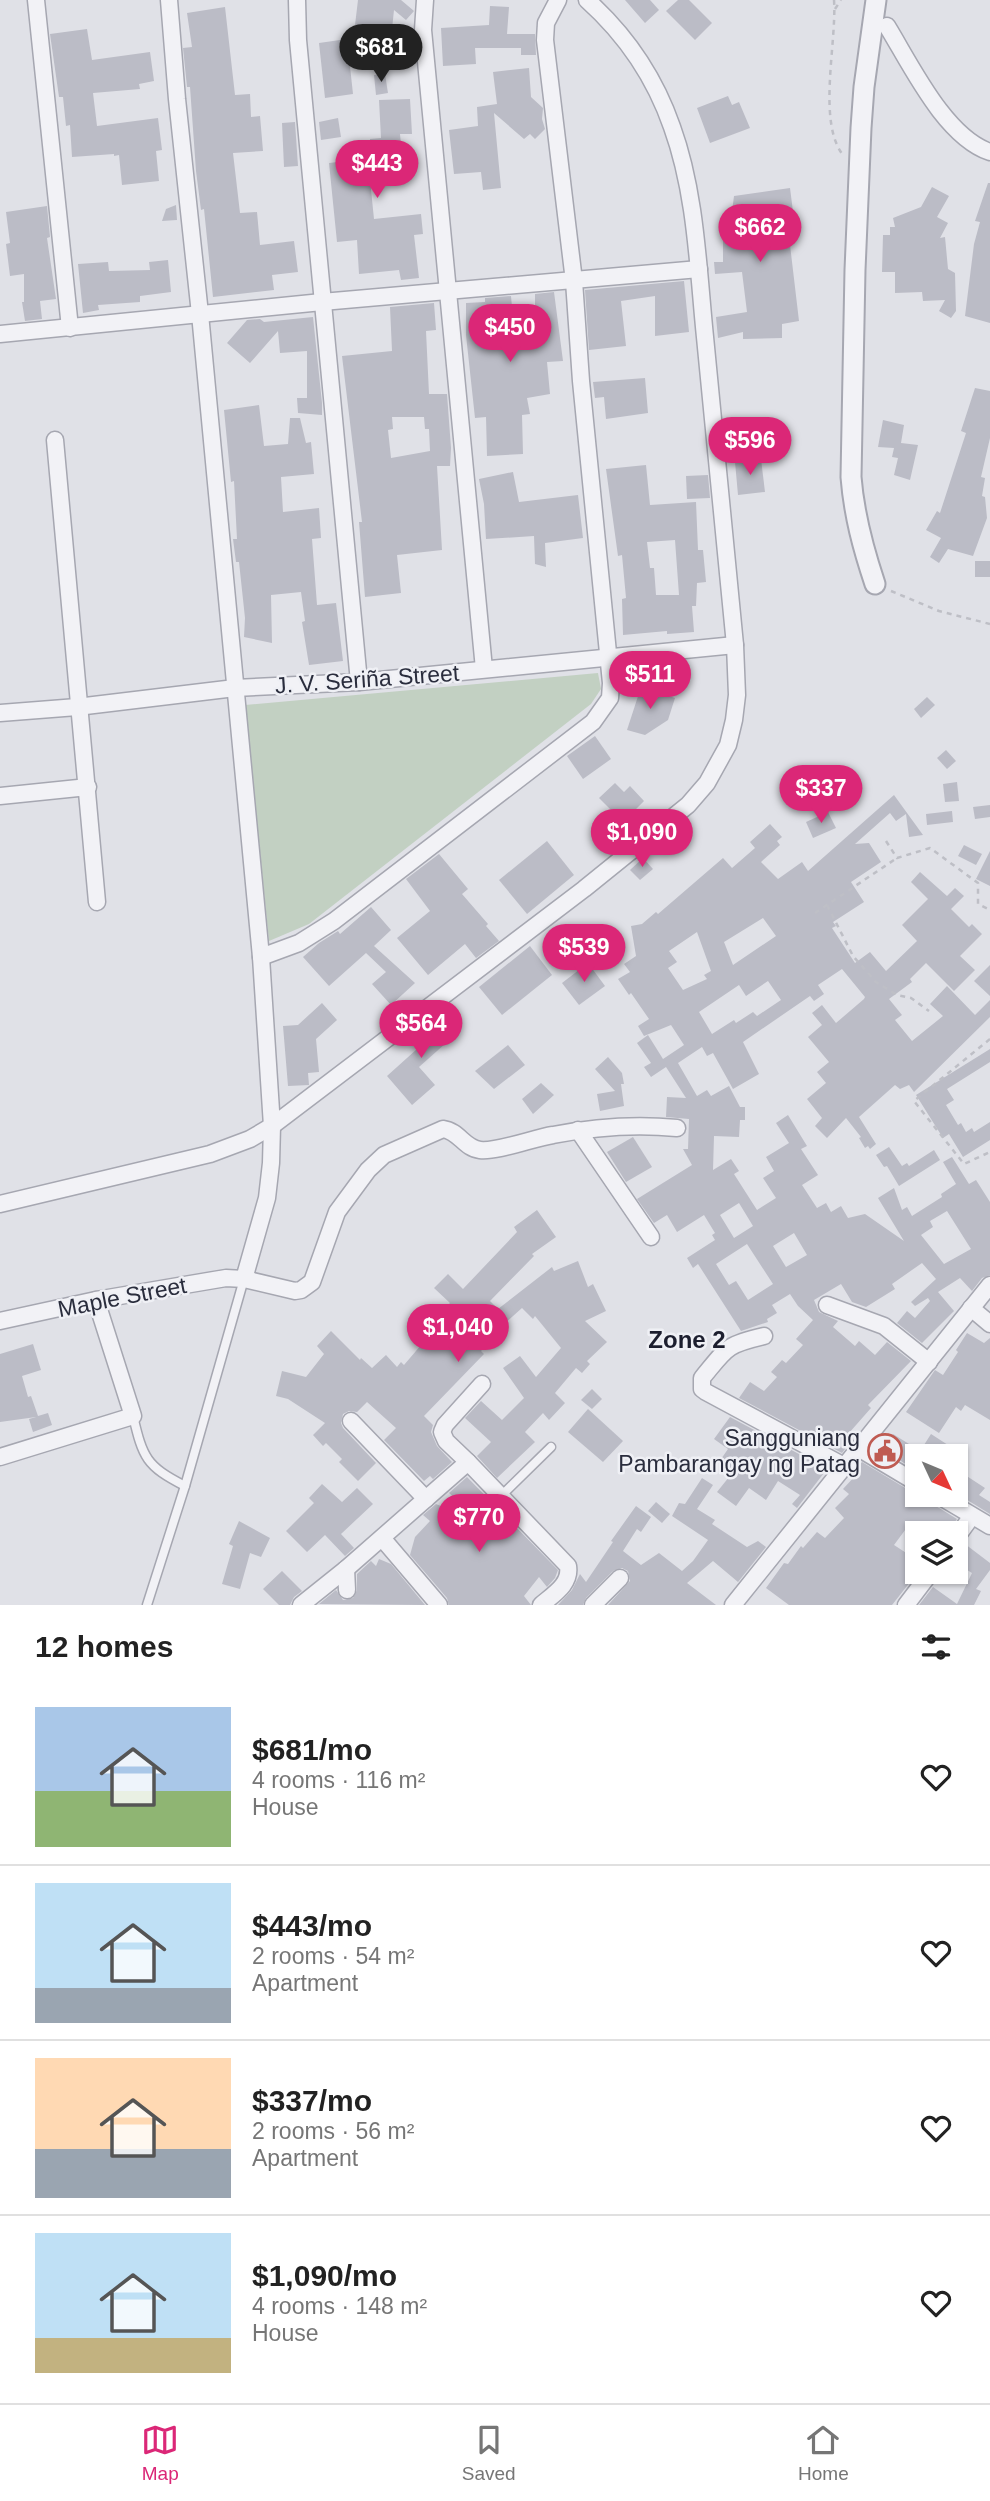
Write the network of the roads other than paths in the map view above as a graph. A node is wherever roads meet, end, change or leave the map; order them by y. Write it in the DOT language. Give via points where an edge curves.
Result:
graph roads {
  1 [pos="36,0"];
  2 [pos="169,0"];
  3 [pos="297,0"];
  4 [pos="425,0"];
  5 [pos="558,0"];
  6 [pos="587,0"];
  7 [pos="876,0"];
  8 [pos="887,26"];
  9 [pos="990,152"];
  10 [pos="699,269"];
  11 [pos="574,281"];
  12 [pos="446,291"];
  13 [pos="322,302"];
  14 [pos="200,314"];
  15 [pos="70,328"];
  16 [pos="0,334"];
  17 [pos="55,440"];
  18 [pos="875,584"];
  19 [pos="735,645"];
  20 [pos="609,656"];
  21 [pos="484,669"];
  22 [pos="359,682"];
  23 [pos="235,688"];
  24 [pos="77,707"];
  25 [pos="0,713"];
  26 [pos="88,787"];
  27 [pos="0,796"];
  28 [pos="97,902"];
  29 [pos="261,957"];
  30 [pos="272,1126"];
  31 [pos="677,1128"];
  32 [pos="578,1130"];
  33 [pos="0,1204"];
  34 [pos="650,1237"];
  35 [pos="244,1279"];
  36 [pos="990,1285"];
  37 [pos="96,1300"];
  38 [pos="827,1305"];
  39 [pos="971,1308"];
  40 [pos="0,1321"];
  41 [pos="990,1324"];
  42 [pos="764,1336"];
  43 [pos="929,1362"];
  44 [pos="482,1384"];
  45 [pos="134,1416"];
  46 [pos="351,1421"];
  47 [pos="551,1447"];
  48 [pos="860,1449"];
  49 [pos="0,1457"];
  50 [pos="468,1462"];
  51 [pos="846,1467"];
  52 [pos="905,1476"];
  53 [pos="185,1486"];
  54 [pos="501,1496"];
  55 [pos="426,1499"];
  56 [pos="957,1507"];
  57 [pos="972,1516"];
  58 [pos="968,1522"];
  59 [pos="990,1527"];
  60 [pos="382,1538"];
  61 [pos="346,1569"];
  62 [pos="620,1578"];
  63 [pos="922,1584"];
  64 [pos="347,1590"];
  65 [pos="147,1605"];
  66 [pos="301,1605"];
  67 [pos="439,1605"];
  68 [pos="541,1605"];
  69 [pos="593,1605"];
  70 [pos="733,1605"];
  71 [pos="906,1605"];
  1 -- 15 [label="street"];
  2 -- 14 [label="street"];
  3 -- 13 [label="street"];
  4 -- 12 [label="street" via="423,30"];
  5 -- 11 [label="street" via="546,23 545,40"];
  6 -- 10 [label="street" via="623,37 663,103 682,158"];
  7 -- 18 [label="street" via="864,87 851,477 853,509"];
  8 -- 9 [label="street" via="944,117 977,148"];
  10 -- 11 [label="street"];
  10 -- 19 [label="street"];
  11 -- 12 [label="street"];
  11 -- 20 [label="street"];
  12 -- 13 [label="street"];
  12 -- 21 [label="street"];
  13 -- 14 [label="street"];
  13 -- 22 [label="street"];
  14 -- 15 [label="street"];
  14 -- 23 [label="street"];
  15 -- 16 [label="street"];
  17 -- 24 [label="street"];
  19 -- 20 [label="street, J. V. Seriña Street"];
  19 -- 30 [label="street" via="737,695 728,746 688,805"];
  20 -- 21 [label="street, J. V. Seriña Street"];
  20 -- 29 [label="street" via="610,698 593,722 327,926"];
  21 -- 22 [label="street, J. V. Seriña Street"];
  22 -- 23 [label="street, J. V. Seriña Street"];
  23 -- 24 [label="street, J. V. Seriña Street"];
  23 -- 29 [label="street"];
  24 -- 25 [label="street, J. V. Seriña Street"];
  24 -- 26 [label="street"];
  26 -- 27 [label="street"];
  26 -- 28 [label="street"];
  29 -- 30 [label="street"];
  30 -- 33 [label="street" via="210,1154"];
  30 -- 35 [label="street" via="267,1198"];
  31 -- 32 [label="street" via="642,1125"];
  32 -- 34 [label="street"];
  32 -- 35 [label="street, Maple Street" via="488,1150 473,1148 449,1129 430,1133 384,1155 357,1184 337,1212 308,1286 295,1291"];
  35 -- 37 [label="street, Maple Street" via="204,1281"];
  35 -- 53 [label="lane"];
  36 -- 39 [label="street"];
  37 -- 40 [label="street, Maple Street"];
  37 -- 45 [label="street"];
  38 -- 43 [label="street" via="884,1326"];
  39 -- 41 [label="street"];
  39 -- 43 [label="street"];
  42 -- 51 [label="street" via="725,1350 702,1378 702,1388"];
  43 -- 48 [label="street"];
  44 -- 50 [label="street" via="442,1433"];
  45 -- 49 [label="street"];
  45 -- 53 [label="lane" via="143,1453 151,1465"];
  46 -- 55 [label="street"];
  47 -- 54 [label="lane"];
  48 -- 51 [label="street"];
  48 -- 52 [label="street"];
  50 -- 54 [label="street"];
  50 -- 55 [label="street"];
  51 -- 70 [label="street"];
  53 -- 65 [label="lane"];
  54 -- 68 [label="street" via="568,1566 566,1581"];
  55 -- 60 [label="street"];
  56 -- 57 [label="street"];
  57 -- 58 [label="street"];
  57 -- 59 [label="street"];
  60 -- 61 [label="street"];
  60 -- 67 [label="street"];
  61 -- 64 [label="street"];
  61 -- 66 [label="street"];
  62 -- 69 [label="street"];
  63 -- 71 [label="street"];
}
